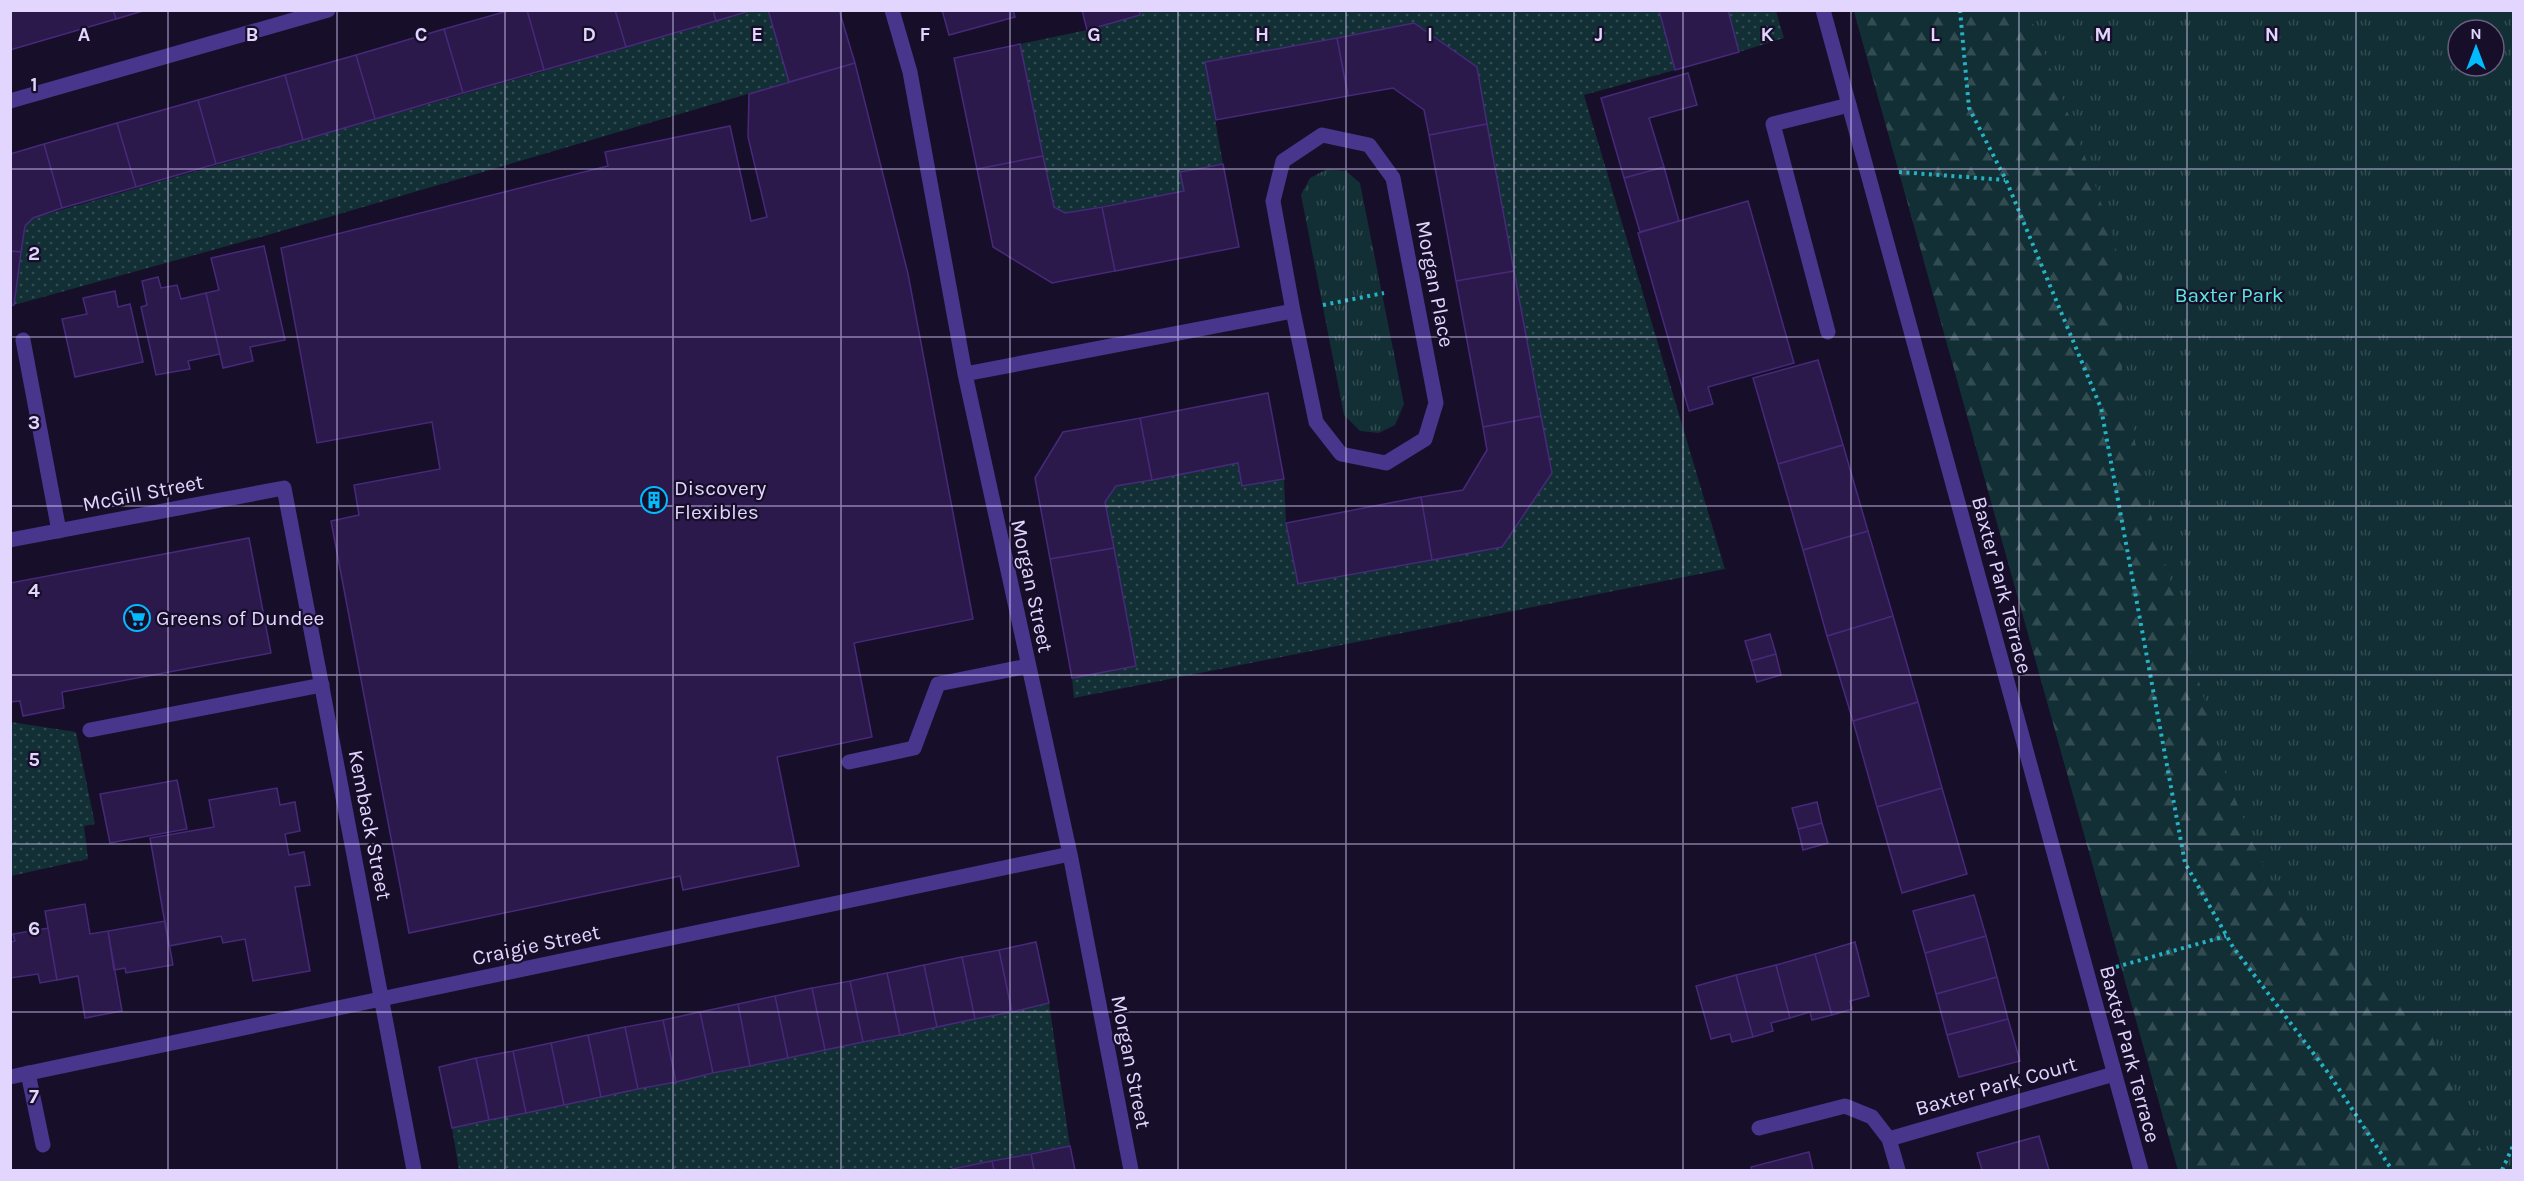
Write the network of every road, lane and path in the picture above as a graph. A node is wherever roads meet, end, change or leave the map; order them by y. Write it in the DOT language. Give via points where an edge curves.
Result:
graph roads {
  1 [pos="328,10"];
  2 [pos="892,10"];
  3 [pos="1823,10"];
  4 [pos="1960,10"];
  5 [pos="10,101"];
  6 [pos="1849,105"];
  7 [pos="1899,172"];
  8 [pos="2006,180"];
  9 [pos="1414,288"];
  10 [pos="1293,311"];
  11 [pos="1828,332"];
  12 [pos="23,340"];
  13 [pos="965,374"];
  14 [pos="284,488"];
  15 [pos="59,531"];
  16 [pos="10,540"];
  17 [pos="1028,666"];
  18 [pos="322,685"];
  19 [pos="90,730"];
  20 [pos="849,762"];
  21 [pos="1070,854"];
  22 [pos="2226,936"];
  23 [pos="2121,965"];
  24 [pos="382,999"];
  25 [pos="28,1073"];
  26 [pos="2114,1074"];
  27 [pos="10,1077"];
  28 [pos="1759,1128"];
  29 [pos="1889,1139"];
  30 [pos="2514,1143"];
  31 [pos="43,1146"];
  32 [pos="414,1170"];
  33 [pos="1131,1170"];
  34 [pos="1898,1170"];
  35 [pos="2141,1170"];
  36 [pos="2392,1170"];
  37 [pos="2502,1170"];
  1 -- 5 [label="street"];
  2 -- 13 [label="street, Morgan Street" via="910,72"];
  3 -- 6 [label="street, Baxter Park Terrace"];
  4 -- 8 [label="path" via="1970,108"];
  6 -- 11 [label="street" via="1773,124"];
  6 -- 26 [label="street, Baxter Park Terrace"];
  7 -- 8 [label="path"];
  8 -- 22 [label="path" via="2101,408 2185,864"];
  9 -- 10 [label="path"];
  9 -- 10 [label="street, Morgan Place" via="1436,403 1425,439 1386,463 1341,454 1316,422"];
  9 -- 10 [label="street, Morgan Place" via="1393,177 1369,145 1322,135 1283,161 1273,201"];
  10 -- 13 [label="street"];
  12 -- 15 [label="street"];
  13 -- 17 [label="street, Morgan Street"];
  14 -- 15 [label="street, McGill Street"];
  14 -- 18 [label="street, Kemback Street"];
  15 -- 16 [label="street, McGill Street"];
  17 -- 20 [label="street" via="938,684 914,748"];
  17 -- 21 [label="street, Morgan Street"];
  18 -- 19 [label="street"];
  18 -- 24 [label="street, Kemback Street"];
  21 -- 24 [label="street, Craigie Street"];
  21 -- 33 [label="street, Morgan Street"];
  22 -- 23 [label="path"];
  22 -- 36 [label="path" via="2329,1074"];
  24 -- 25 [label="street, Craigie Street"];
  24 -- 32 [label="street, Kemback Street"];
  25 -- 27 [label="street, Craigie Street"];
  25 -- 31 [label="street"];
  26 -- 29 [label="street, Baxter Park Court"];
  26 -- 35 [label="street, Baxter Park Terrace"];
  28 -- 29 [label="street" via="1845,1106 1872,1117"];
  29 -- 34 [label="street"];
  30 -- 37 [label="path"];
}
